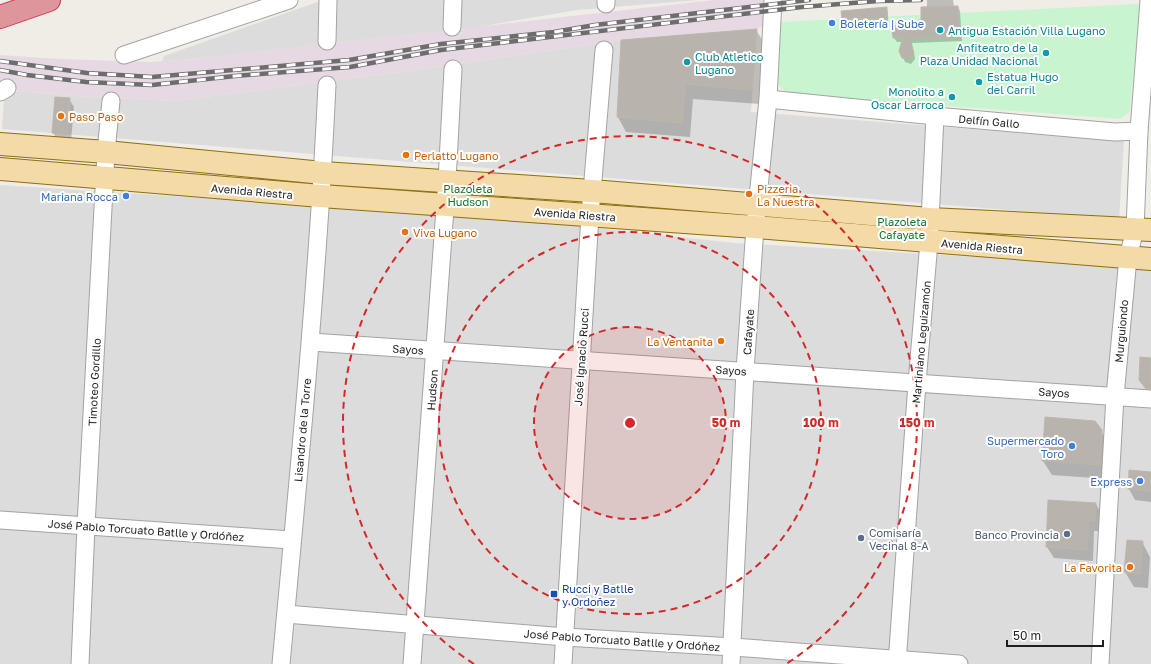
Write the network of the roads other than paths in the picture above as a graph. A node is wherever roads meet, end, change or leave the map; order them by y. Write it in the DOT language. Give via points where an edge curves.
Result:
graph roads {
  1 [pos="49,0"];
  2 [pos="289,0"];
  3 [pos="328,0"];
  4 [pos="453,0"];
  5 [pos="773,0"];
  6 [pos="1149,0"];
  7 [pos="0,17"];
  8 [pos="452,27"];
  9 [pos="327,40"];
  10 [pos="604,50"];
  11 [pos="124,55"];
  12 [pos="453,68"];
  13 [pos="327,85"];
  14 [pos="768,99"];
  15 [pos="111,101"];
  16 [pos="935,116"];
  17 [pos="1140,131"];
  18 [pos="0,144"];
  19 [pos="106,152"];
  20 [pos="0,169"];
  21 [pos="323,173"];
  22 [pos="105,178"];
  23 [pos="447,181"];
  24 [pos="592,191"];
  25 [pos="321,196"];
  26 [pos="758,204"];
  27 [pos="444,205"];
  28 [pos="590,215"];
  29 [pos="930,219"];
  30 [pos="755,227"];
  31 [pos="1143,230"];
  32 [pos="929,242"];
  33 [pos="1128,258"];
  34 [pos="1151,258"];
  35 [pos="311,342"];
  36 [pos="435,351"];
  37 [pos="580,360"];
  38 [pos="745,371"];
  39 [pos="917,383"];
  40 [pos="1115,396"];
  41 [pos="1151,399"];
  42 [pos="0,520"];
  43 [pos="86,526"];
  44 [pos="292,540"];
  45 [pos="286,614"];
  46 [pos="414,625"];
  47 [pos="565,637"];
  48 [pos="733,647"];
  49 [pos="897,662"];
  50 [pos="80,664"];
  51 [pos="281,664"];
  52 [pos="412,664"];
  53 [pos="563,664"];
  54 [pos="731,664"];
  55 [pos="959,664"];
  56 [pos="1100,664"];
  1 -- 7 [label="highway"];
  2 -- 11 [label="street"];
  3 -- 9 [label="street"];
  4 -- 8 [label="street"];
  5 -- 14 [label="street, Cafayate"];
  6 -- 17 [label="street, Murguiondo"];
  10 -- 24 [label="street, José Ignacio Rucci"];
  12 -- 23 [label="street, Hudson"];
  13 -- 21 [label="street"];
  14 -- 16 [label="street, Delfín Gallo"];
  14 -- 26 [label="street, Cafayate"];
  15 -- 19 [label="street, Timoteo Gordillo"];
  16 -- 17 [label="street, Delfín Gallo" via="1115,132"];
  16 -- 29 [label="street, Martiniano Leguizamón"];
  17 -- 31 [label="street, Murguiondo"];
  18 -- 19 [label="main road"];
  19 -- 21 [label="main road"];
  19 -- 22 [label="street, Timoteo Gordillo"];
  20 -- 22 [label="main road, Avenida Riestra"];
  21 -- 23 [label="main road"];
  21 -- 25 [label="street, Lisandro de la Torre"];
  22 -- 25 [label="main road, Avenida Riestra"];
  22 -- 43 [label="street, Timoteo Gordillo"];
  23 -- 24 [label="main road"];
  23 -- 27 [label="street, Hudson"];
  24 -- 26 [label="main road"];
  24 -- 28 [label="street, José Ignacio Rucci"];
  25 -- 27 [label="main road, Avenida Riestra"];
  25 -- 35 [label="street, Lisandro de la Torre"];
  26 -- 29 [label="main road"];
  26 -- 30 [label="street, Cafayate"];
  27 -- 28 [label="main road, Avenida Riestra"];
  27 -- 36 [label="street, Hudson"];
  28 -- 30 [label="main road, Avenida Riestra"];
  28 -- 37 [label="street, José Ignacio Rucci"];
  29 -- 31 [label="main road"];
  29 -- 32 [label="street, Martiniano Leguizamón"];
  30 -- 32 [label="main road, Avenida Riestra"];
  30 -- 38 [label="street, Cafayate"];
  31 -- 33 [label="street, Murguiondo"];
  32 -- 33 [label="main road, Avenida Riestra"];
  32 -- 39 [label="street, Martiniano Leguizamón"];
  33 -- 34 [label="main road, Avenida Riestra"];
  33 -- 40 [label="street, Murguiondo"];
  35 -- 36 [label="street, Sayos"];
  35 -- 44 [label="street, Lisandro de la Torre"];
  36 -- 37 [label="street, Sayos"];
  36 -- 46 [label="street, Hudson"];
  37 -- 38 [label="street, Sayos"];
  37 -- 47 [label="street, José Ignacio Rucci"];
  38 -- 39 [label="street, Sayos"];
  38 -- 48 [label="street, Cafayate"];
  39 -- 40 [label="street, Sayos"];
  39 -- 49 [label="street, Martiniano Leguizamón"];
  40 -- 41 [label="street, Sayos"];
  40 -- 56 [label="street, Murguiondo"];
  42 -- 43 [label="street, José Pablo Torcuato Batlle y Ordóñez"];
  43 -- 44 [label="street, José Pablo Torcuato Batlle y Ordóñez"];
  43 -- 50 [label="street, Timoteo Gordillo"];
  44 -- 45 [label="street, Lisandro de la Torre"];
  45 -- 46 [label="street, José Pablo Torcuato Batlle y Ordóñez"];
  45 -- 51 [label="street, Lisandro de la Torre"];
  46 -- 47 [label="street, José Pablo Torcuato Batlle y Ordóñez"];
  46 -- 52 [label="street, Hudson"];
  47 -- 48 [label="street, José Pablo Torcuato Batlle y Ordóñez"];
  47 -- 53 [label="street, José Ignacio Rucci"];
  48 -- 49 [label="street, José Pablo Torcuato Batlle y Ordóñez"];
  48 -- 54 [label="street, Cafayate"];
  49 -- 55 [label="street, José Pablo Torcuato Batlle y Ordóñez"];
}
